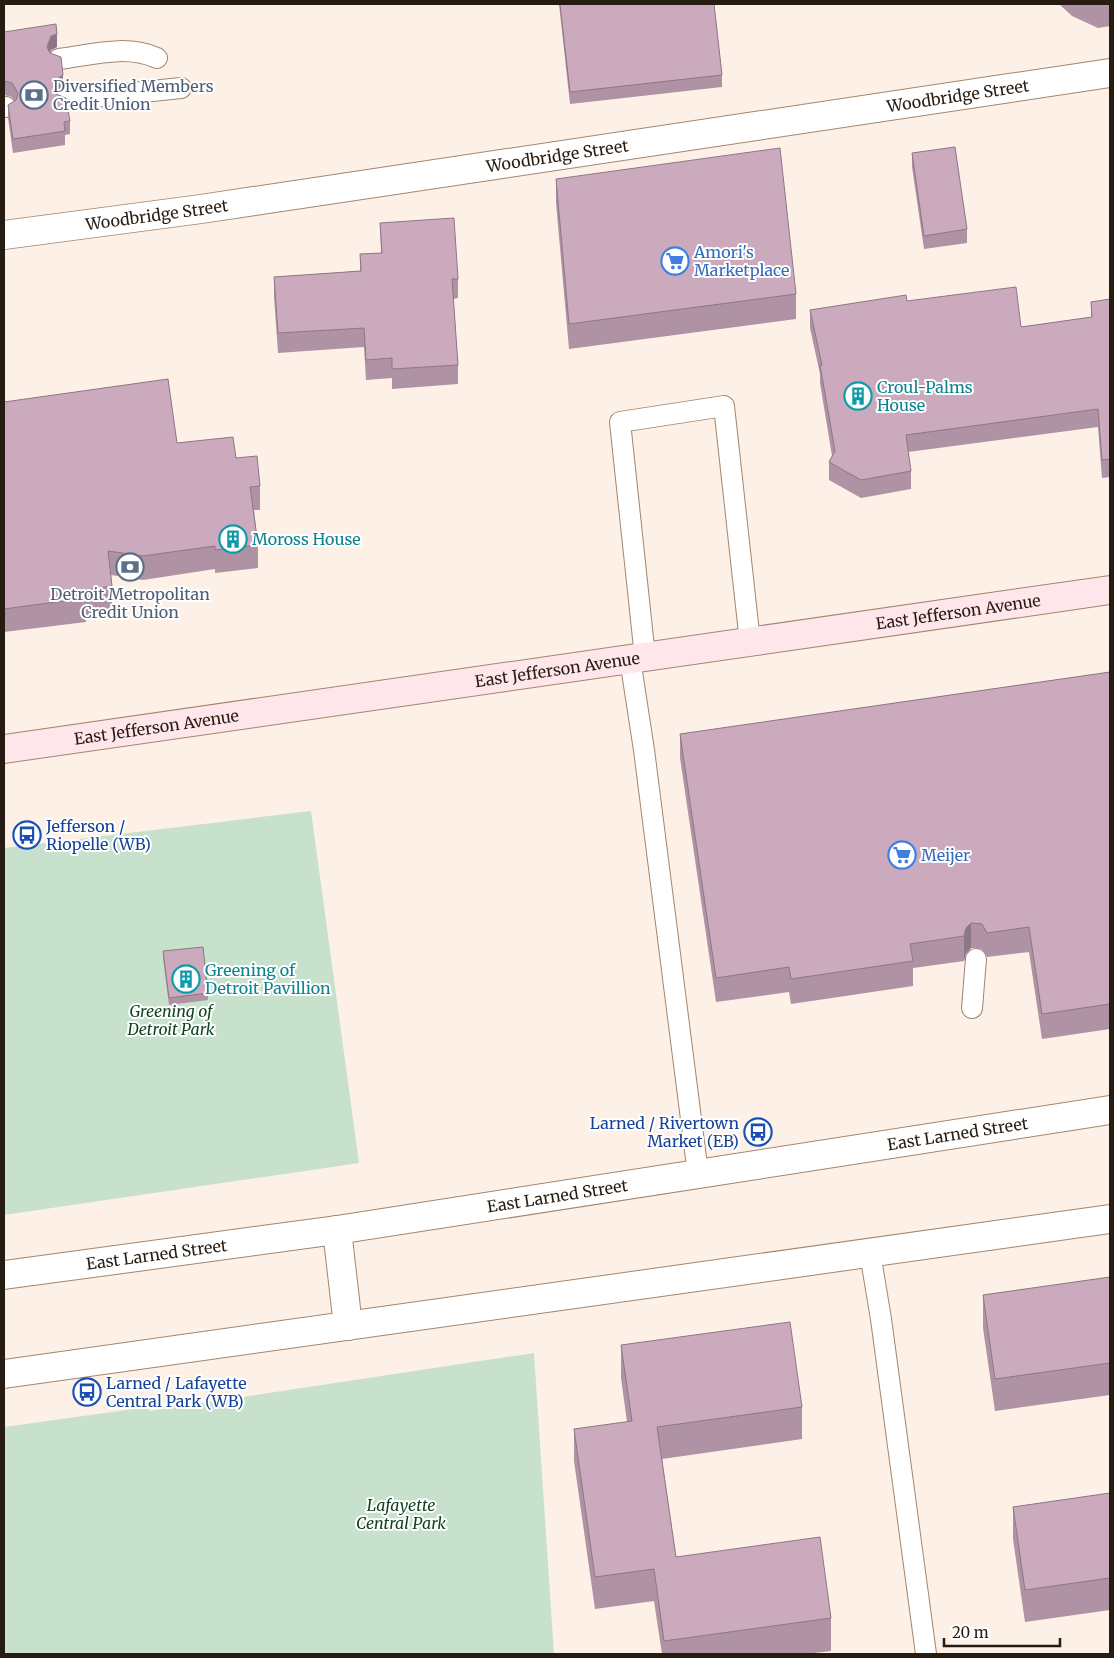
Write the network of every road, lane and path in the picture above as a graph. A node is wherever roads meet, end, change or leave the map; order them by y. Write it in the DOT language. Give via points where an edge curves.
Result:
graph roads {
  1 [pos="157,58"];
  2 [pos="59,59"];
  3 [pos="1110,73"];
  4 [pos="181,88"];
  5 [pos="65,100"];
  6 [pos="4,235"];
  7 [pos="1110,590"];
  8 [pos="750,642"];
  9 [pos="637,658"];
  10 [pos="4,749"];
  11 [pos="976,959"];
  12 [pos="972,1008"];
  13 [pos="1110,1110"];
  14 [pos="698,1174"];
  15 [pos="1110,1219"];
  16 [pos="337,1230"];
  17 [pos="870,1253"];
  18 [pos="4,1275"];
  19 [pos="348,1326"];
  20 [pos="4,1374"];
  21 [pos="926,1654"];
  1 -- 2 [label="lane" via="126,50"];
  3 -- 6 [label="street, Woodbridge Street" via="201,209"];
  4 -- 5 [label="lane"];
  7 -- 8 [label="main road, East Jefferson Avenue"];
  8 -- 9 [label="main road, East Jefferson Avenue"];
  8 -- 9 [label="lane" via="724,406 620,422"];
  9 -- 10 [label="main road, East Jefferson Avenue"];
  9 -- 14 [label="lane" via="645,760"];
  11 -- 12 [label="lane"];
  13 -- 14 [label="street, East Larned Street"];
  14 -- 16 [label="street, East Larned Street"];
  15 -- 17 [label="street"];
  16 -- 18 [label="street, East Larned Street"];
  16 -- 19 [label="street"];
  17 -- 19 [label="street"];
  17 -- 21 [label="lane"];
  19 -- 20 [label="street"];
}
